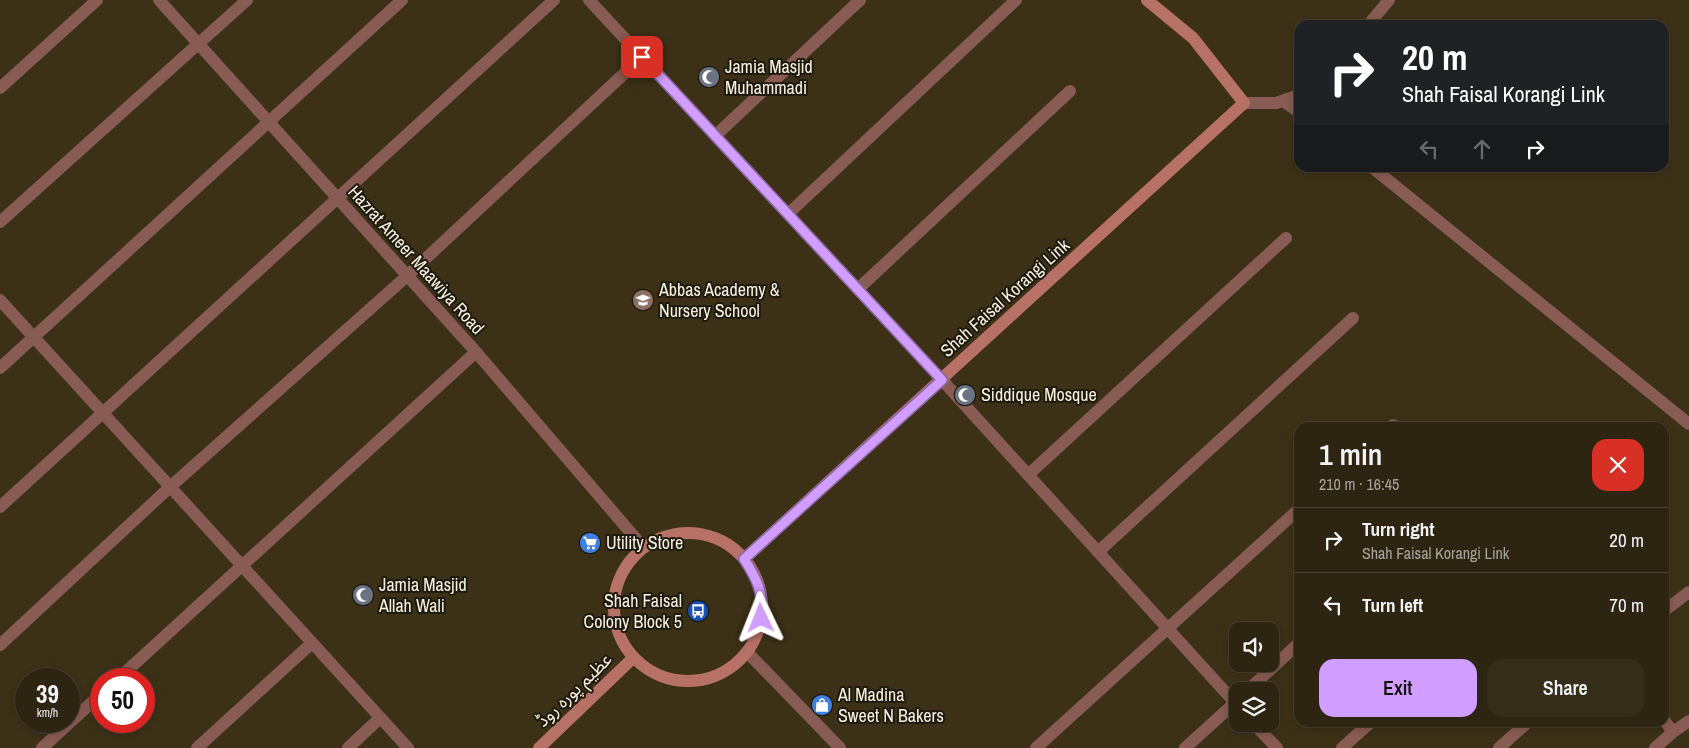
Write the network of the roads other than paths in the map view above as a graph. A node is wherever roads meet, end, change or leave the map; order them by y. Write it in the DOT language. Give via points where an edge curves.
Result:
graph roads {
  1 [pos="97,0"];
  2 [pos="158,0"];
  3 [pos="247,0"];
  4 [pos="402,0"];
  5 [pos="554,0"];
  6 [pos="589,0"];
  7 [pos="860,0"];
  8 [pos="1016,0"];
  9 [pos="1147,0"];
  10 [pos="1389,0"];
  11 [pos="1372,20"];
  12 [pos="198,44"];
  13 [pos="642,57"];
  14 [pos="0,88"];
  15 [pos="1070,91"];
  16 [pos="1294,97"];
  17 [pos="1283,101"];
  18 [pos="1244,103"];
  19 [pos="1294,109"];
  20 [pos="269,122"];
  21 [pos="715,136"];
  22 [pos="1378,172"];
  23 [pos="338,199"];
  24 [pos="788,214"];
  25 [pos="0,222"];
  26 [pos="1286,238"];
  27 [pos="407,276"];
  28 [pos="858,289"];
  29 [pos="0,300"];
  30 [pos="1353,318"];
  31 [pos="34,337"];
  32 [pos="476,352"];
  33 [pos="0,368"];
  34 [pos="942,380"];
  35 [pos="103,414"];
  36 [pos="1689,424"];
  37 [pos="1028,475"];
  38 [pos="170,487"];
  39 [pos="0,507"];
  40 [pos="1294,514"];
  41 [pos="643,547"];
  42 [pos="1098,552"];
  43 [pos="744,559"];
  44 [pos="242,566"];
  45 [pos="1689,592"];
  46 [pos="1669,607"];
  47 [pos="1167,628"];
  48 [pos="312,643"];
  49 [pos="0,645"];
  50 [pos="1294,648"];
  51 [pos="748,653"];
  52 [pos="633,658"];
  53 [pos="130,668"];
  54 [pos="1257,682"];
  55 [pos="1229,694"];
  56 [pos="90,704"];
  57 [pos="1229,710"];
  58 [pos="380,718"];
  59 [pos="1689,721"];
  60 [pos="1365,727"];
  61 [pos="1522,727"];
  62 [pos="1669,727"];
  63 [pos="1262,732"];
  64 [pos="1673,732"];
  65 [pos="42,748"];
  66 [pos="197,748"];
  67 [pos="348,748"];
  68 [pos="408,748"];
  69 [pos="539,748"];
  70 [pos="840,748"];
  71 [pos="1036,748"];
  72 [pos="1186,748"];
  73 [pos="1277,748"];
  74 [pos="1342,748"];
  75 [pos="1499,748"];
  76 [pos="1655,748"];
  1 -- 14 [label="street"];
  2 -- 12 [label="street, Hazrat Ameer Maawiya Road"];
  3 -- 12 [label="street"];
  4 -- 20 [label="street"];
  5 -- 23 [label="street"];
  6 -- 13 [label="street"];
  7 -- 21 [label="street"];
  8 -- 24 [label="street"];
  9 -- 18 [label="street" via="1193,38"];
  10 -- 11 [label="street"];
  12 -- 20 [label="street, Hazrat Ameer Maawiya Road"];
  12 -- 25 [label="street"];
  13 -- 21 [label="street"];
  13 -- 27 [label="street"];
  15 -- 28 [label="street"];
  16 -- 17 [label="street"];
  17 -- 18 [label="street"];
  17 -- 19 [label="street"];
  18 -- 34 [label="street, Shah Faisal Korangi Link"];
  20 -- 23 [label="street, Hazrat Ameer Maawiya Road"];
  20 -- 31 [label="street"];
  21 -- 24 [label="street"];
  22 -- 36 [label="street"];
  23 -- 27 [label="street, Hazrat Ameer Maawiya Road"];
  23 -- 35 [label="street"];
  24 -- 28 [label="street"];
  26 -- 37 [label="street"];
  27 -- 32 [label="street, Hazrat Ameer Maawiya Road"];
  27 -- 38 [label="street"];
  28 -- 34 [label="street"];
  29 -- 31 [label="street"];
  30 -- 42 [label="street"];
  31 -- 33 [label="street"];
  31 -- 35 [label="street"];
  32 -- 41 [label="street, Hazrat Ameer Maawiya Road"];
  32 -- 44 [label="street"];
  34 -- 37 [label="street"];
  34 -- 43 [label="street, Shah Faisal Korangi Link"];
  35 -- 38 [label="street"];
  35 -- 39 [label="street"];
  37 -- 42 [label="street"];
  38 -- 44 [label="street"];
  38 -- 49 [label="street"];
  40 -- 47 [label="street"];
  41 -- 43 [label="street" via="663,537 700,534 727,544"];
  41 -- 52 [label="street" via="628,562 618,580 614,600 615,621"];
  42 -- 47 [label="street"];
  43 -- 51 [label="street" via="757,580 763,605 759,630"];
  44 -- 48 [label="street"];
  44 -- 53 [label="street"];
  45 -- 46 [label="street"];
  47 -- 55 [label="street"];
  47 -- 71 [label="street"];
  48 -- 58 [label="street"];
  48 -- 66 [label="street"];
  50 -- 54 [label="street"];
  51 -- 52 [label="street" via="732,668 713,678 692,682 670,680 650,672"];
  51 -- 70 [label="street"];
  52 -- 69 [label="street, عظیم پورہ روڈ"];
  56 -- 65 [label="street"];
  57 -- 72 [label="street"];
  58 -- 67 [label="street"];
  58 -- 68 [label="street"];
  59 -- 64 [label="street"];
  60 -- 74 [label="street"];
  61 -- 75 [label="street"];
  62 -- 64 [label="street"];
  63 -- 73 [label="street"];
  64 -- 76 [label="street"];
}
